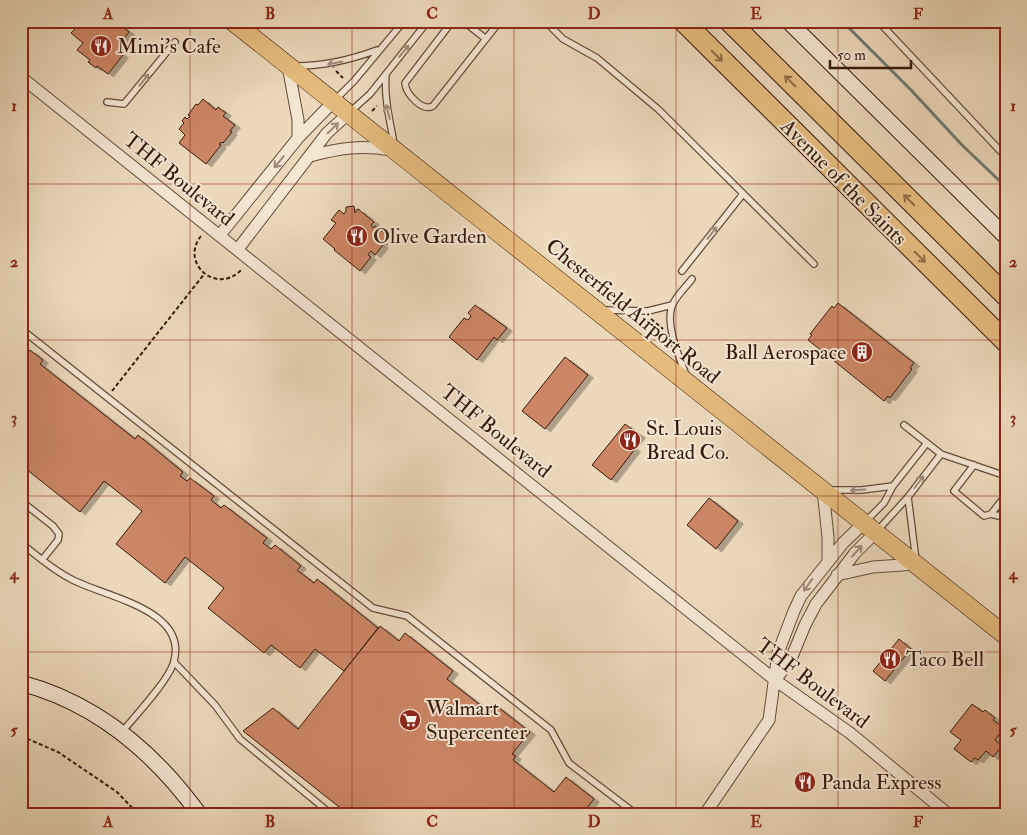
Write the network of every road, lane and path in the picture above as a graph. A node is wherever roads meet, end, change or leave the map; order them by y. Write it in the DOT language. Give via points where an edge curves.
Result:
graph roads {
  1 [pos="232,21"];
  2 [pos="404,21"];
  3 [pos="428,21"];
  4 [pos="463,21"];
  5 [pos="500,21"];
  6 [pos="545,21"];
  7 [pos="683,21"];
  8 [pos="729,21"];
  9 [pos="788,21"];
  10 [pos="878,21"];
  11 [pos="450,22"];
  12 [pos="486,39"];
  13 [pos="175,42"];
  14 [pos="379,49"];
  15 [pos="288,66"];
  16 [pos="336,72"];
  17 [pos="386,74"];
  18 [pos="21,77"];
  19 [pos="343,78"];
  20 [pos="334,100"];
  21 [pos="107,102"];
  22 [pos="371,102"];
  23 [pos="372,111"];
  24 [pos="348,114"];
  25 [pos="298,138"];
  26 [pos="395,151"];
  27 [pos="310,156"];
  28 [pos="1006,157"];
  29 [pos="743,194"];
  30 [pos="208,226"];
  31 [pos="220,235"];
  32 [pos="1006,237"];
  33 [pos="238,249"];
  34 [pos="250,260"];
  35 [pos="814,264"];
  36 [pos="682,271"];
  37 [pos="205,273"];
  38 [pos="692,279"];
  39 [pos="1006,296"];
  40 [pos="672,305"];
  41 [pos="596,310"];
  42 [pos="647,316"];
  43 [pos="21,329"];
  44 [pos="665,330"];
  45 [pos="1006,342"];
  46 [pos="690,386"];
  47 [pos="106,396"];
  48 [pos="904,425"];
  49 [pos="927,443"];
  50 [pos="941,454"];
  51 [pos="974,465"];
  52 [pos="1006,476"];
  53 [pos="894,486"];
  54 [pos="823,490"];
  55 [pos="1006,495"];
  56 [pos="908,497"];
  57 [pos="21,501"];
  58 [pos="1006,508"];
  59 [pos="991,514"];
  60 [pos="870,528"];
  61 [pos="21,543"];
  62 [pos="42,560"];
  63 [pos="828,560"];
  64 [pos="916,564"];
  65 [pos="837,575"];
  66 [pos="1006,636"];
  67 [pos="174,662"];
  68 [pos="775,680"];
  69 [pos="21,683"];
  70 [pos="122,732"];
  71 [pos="21,736"];
  72 [pos="138,814"];
  73 [pos="199,814"];
  74 [pos="331,814"];
  75 [pos="636,814"];
  76 [pos="705,814"];
  77 [pos="948,814"];
  1 -- 15 [label="main road, Chesterfield Airport Road"];
  2 -- 14 [label="lane"];
  17 -- 3 [label="lane, one-way"];
  4 -- 12 [label="lane"];
  5 -- 12 [label="lane"];
  6 -- 29 [label="lane" via="562,39 597,58 658,109"];
  7 -- 45 [label="highway, Avenue of the Saints, one-way"];
  39 -- 8 [label="highway, Avenue of the Saints, one-way"];
  9 -- 32 [label="street"];
  10 -- 28 [label="lane"];
  11 -- 12 [label="lane" via="405,83 408,94 425,108 433,106"];
  21 -- 13 [label="lane, one-way" via="124,104"];
  14 -- 15 [label="lane, one-way" via="321,66"];
  14 -- 20 [label="lane"];
  15 -- 20 [label="main road, Chesterfield Airport Road"];
  15 -- 25 [label="street"];
  16 -- 19 [label="path"];
  17 -- 24 [label="lane"];
  26 -- 17 [label="lane, one-way" via="384,92"];
  18 -- 30 [label="street, THF Boulevard"];
  20 -- 24 [label="main road, Chesterfield Airport Road"];
  20 -- 25 [label="street"];
  22 -- 23 [label="path" via="376,107"];
  24 -- 26 [label="main road, Chesterfield Airport Road"];
  27 -- 24 [label="street, one-way" via="327,133"];
  25 -- 31 [label="street, one-way"];
  26 -- 27 [label="street" via="356,146"];
  26 -- 41 [label="main road, Chesterfield Airport Road"];
  27 -- 33 [label="street"];
  29 -- 35 [label="lane"];
  36 -- 29 [label="lane, one-way"];
  30 -- 31 [label="street, THF Boulevard"];
  30 -- 37 [label="path" via="194,250 199,270"];
  31 -- 33 [label="street, THF Boulevard"];
  33 -- 34 [label="street, THF Boulevard"];
  34 -- 37 [label="path" via="232,278 212,278"];
  34 -- 68 [label="street, THF Boulevard"];
  37 -- 47 [label="path"];
  38 -- 40 [label="lane"];
  40 -- 41 [label="lane" via="648,311"];
  40 -- 46 [label="lane" via="672,334"];
  41 -- 46 [label="main road, Chesterfield Airport Road"];
  42 -- 44 [label="path"];
  43 -- 47 [label="lane"];
  46 -- 54 [label="main road, Chesterfield Airport Road"];
  47 -- 75 [label="lane" via="373,608 407,616 551,730 569,763"];
  48 -- 49 [label="lane"];
  49 -- 50 [label="lane"];
  49 -- 53 [label="lane"];
  50 -- 51 [label="lane"];
  56 -- 50 [label="lane, one-way"];
  51 -- 52 [label="lane"];
  51 -- 59 [label="lane" via="954,492 984,516"];
  53 -- 54 [label="lane, one-way"];
  53 -- 60 [label="lane"];
  54 -- 60 [label="main road, Chesterfield Airport Road"];
  54 -- 63 [label="street"];
  55 -- 59 [label="lane"];
  56 -- 60 [label="lane"];
  56 -- 64 [label="lane"];
  57 -- 62 [label="lane" via="59,534"];
  58 -- 59 [label="lane" via="999,516"];
  60 -- 63 [label="street" via="843,543"];
  60 -- 64 [label="main road, Chesterfield Airport Road"];
  65 -- 60 [label="street, one-way"];
  61 -- 62 [label="lane"];
  62 -- 67 [label="lane" via="71,580 162,620 172,632 176,647"];
  63 -- 68 [label="street, one-way" via="794,611 778,653"];
  64 -- 65 [label="street" via="873,567"];
  64 -- 66 [label="main road, Chesterfield Airport Road"];
  65 -- 68 [label="street" via="816,604 791,659"];
  67 -- 70 [label="lane"];
  67 -- 74 [label="lane" via="240,739"];
  68 -- 76 [label="street" via="769,720"];
  68 -- 77 [label="street, THF Boulevard" via="850,733"];
  69 -- 70 [label="street" via="81,706"];
  70 -- 73 [label="street" via="160,766"];
  71 -- 72 [label="path" via="58,752 117,792"];
}
